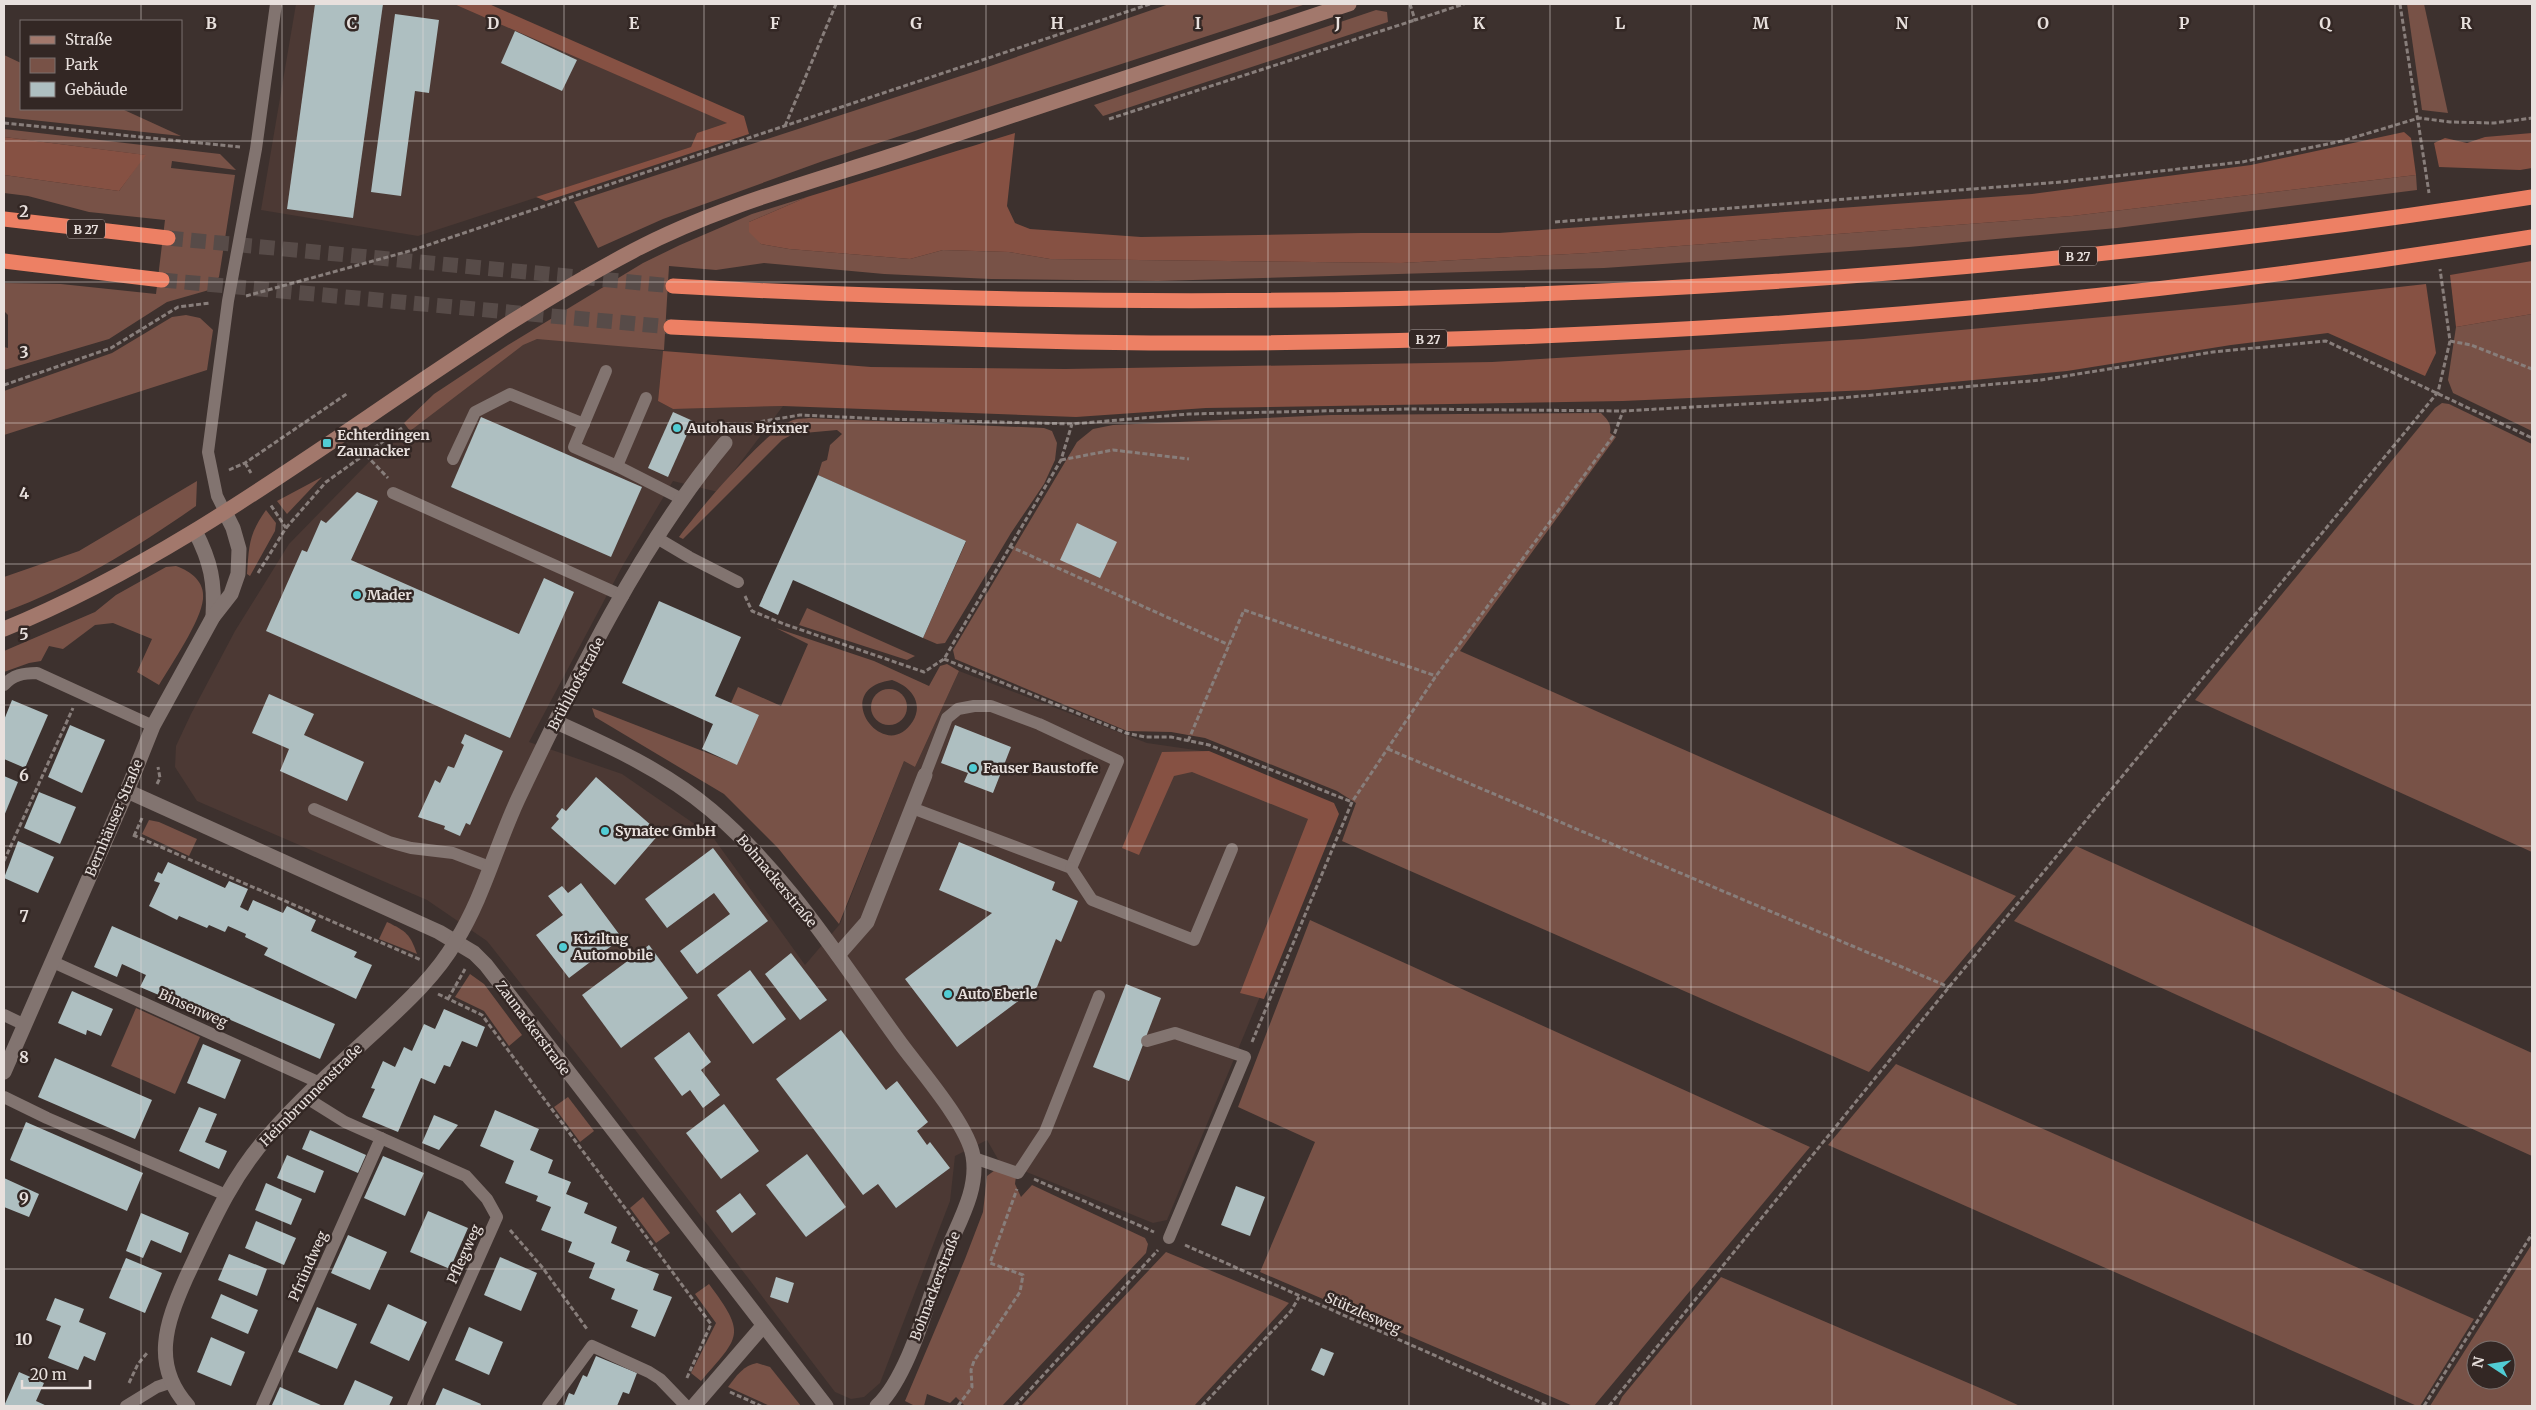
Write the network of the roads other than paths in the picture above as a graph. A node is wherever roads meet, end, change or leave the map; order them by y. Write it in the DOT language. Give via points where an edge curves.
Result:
graph roads {
  1 [pos="276,4"];
  2 [pos="1349,4"];
  3 [pos="2532,197"];
  4 [pos="4,219"];
  5 [pos="2532,237"];
  6 [pos="168,238"];
  7 [pos="4,261"];
  8 [pos="162,280"];
  9 [pos="672,286"];
  10 [pos="672,327"];
  11 [pos="606,371"];
  12 [pos="646,398"];
  13 [pos="584,424"];
  14 [pos="726,443"];
  15 [pos="453,459"];
  16 [pos="617,466"];
  17 [pos="393,493"];
  18 [pos="682,499"];
  19 [pos="225,512"];
  20 [pos="196,531"];
  21 [pos="658,538"];
  22 [pos="738,582"];
  23 [pos="623,596"];
  24 [pos="214,617"];
  25 [pos="4,629"];
  26 [pos="4,685"];
  27 [pos="556,722"];
  28 [pos="153,726"];
  29 [pos="925,775"];
  30 [pos="127,791"];
  31 [pos="912,808"];
  32 [pos="314,809"];
  33 [pos="1232,849"];
  34 [pos="490,867"];
  35 [pos="1070,868"];
  36 [pos="456,942"];
  37 [pos="838,955"];
  38 [pos="53,962"];
  39 [pos="1099,996"];
  40 [pos="4,1015"];
  41 [pos="25,1025"];
  42 [pos="1148,1041"];
  43 [pos="4,1072"];
  44 [pos="320,1083"];
  45 [pos="4,1096"];
  46 [pos="305,1097"];
  47 [pos="381,1138"];
  48 [pos="974,1158"];
  49 [pos="226,1195"];
  50 [pos="1169,1238"];
  51 [pos="763,1326"];
  52 [pos="172,1382"];
  53 [pos="699,1401"];
  54 [pos="126,1406"];
  55 [pos="188,1406"];
  56 [pos="262,1406"];
  57 [pos="414,1406"];
  58 [pos="548,1406"];
  59 [pos="686,1406"];
  60 [pos="826,1406"];
  61 [pos="876,1406"];
  1 -- 19 [label="lane" via="256,149 228,301 208,452 216,496"];
  2 -- 19 [label="main road" via="689,224 611,262 515,319"];
  3 -- 9 [label="highway, B 27" via="2364,222 2058,259 1784,282 1572,294 1333,301 1131,302"];
  4 -- 6 [label="highway, B 27"];
  5 -- 10 [label="highway, B 27" via="2317,268 2022,302 1595,333 1170,343 914,338"];
  7 -- 8 [label="highway"];
  11 -- 13 [label="lane"];
  12 -- 16 [label="lane"];
  13 -- 15 [label="lane" via="510,394 475,412"];
  13 -- 16 [label="lane" via="574,448"];
  14 -- 18 [label="street, Brühlhofstraße"];
  16 -- 18 [label="lane"];
  17 -- 23 [label="lane"];
  18 -- 21 [label="street, Brühlhofstraße"];
  19 -- 20 [label="main road"];
  19 -- 24 [label="street, Bernhäuser Straße" via="239,549 238,574 231,594"];
  20 -- 24 [label="street, Bernhäuser Straße" via="214,580"];
  20 -- 25 [label="main road" via="101,585"];
  21 -- 22 [label="lane"];
  21 -- 23 [label="street, Brühlhofstraße"];
  23 -- 27 [label="street, Brühlhofstraße"];
  24 -- 28 [label="street, Bernhäuser Straße"];
  26 -- 28 [label="lane" via="9,679 24,673 37,673"];
  27 -- 34 [label="street, Brühlhofstraße"];
  27 -- 37 [label="street, Bohnackerstraße" via="632,758 709,808 769,868"];
  28 -- 30 [label="street, Bernhäuser Straße"];
  29 -- 31 [label="street"];
  29 -- 35 [label="lane" via="947,718 958,709 974,706 991,706 1031,721 1118,762"];
  30 -- 36 [label="street, Zaunackerstraße"];
  30 -- 38 [label="street, Bernhäuser Straße"];
  31 -- 35 [label="lane"];
  31 -- 37 [label="street" via="867,922"];
  32 -- 34 [label="lane" via="389,842 453,853"];
  33 -- 35 [label="lane" via="1194,940 1092,900"];
  34 -- 36 [label="street, Brühlhofstraße"];
  36 -- 44 [label="street, Heimbrunnenstraße" via="421,986"];
  36 -- 51 [label="street, Zaunackerstraße" via="486,965"];
  37 -- 48 [label="street, Bohnackerstraße" via="952,1113 971,1146"];
  38 -- 41 [label="street, Bernhäuser Straße"];
  38 -- 44 [label="lane, Binsenweg"];
  39 -- 48 [label="lane" via="1045,1132 1018,1172"];
  40 -- 41 [label="lane"];
  41 -- 43 [label="street, Bernhäuser Straße"];
  42 -- 50 [label="lane" via="1175,1032 1245,1057"];
  44 -- 46 [label="street, Heimbrunnenstraße"];
  45 -- 49 [label="lane" via="47,1118"];
  46 -- 47 [label="lane, Pflegweg" via="345,1122"];
  46 -- 49 [label="street, Heimbrunnenstraße" via="250,1157"];
  47 -- 56 [label="lane, Pfründweg"];
  47 -- 57 [label="lane, Pflegweg" via="466,1176 487,1199 497,1217"];
  48 -- 61 [label="street, Bohnackerstraße" via="968,1200 926,1311 896,1378"];
  49 -- 52 [label="street, Heimbrunnenstraße" via="168,1325 165,1342"];
  51 -- 53 [label="street"];
  51 -- 60 [label="street, Zaunackerstraße"];
  52 -- 54 [label="lane" via="157,1387"];
  52 -- 55 [label="street, Heimbrunnenstraße"];
  58 -- 59 [label="lane" via="592,1346 660,1379"];
}
